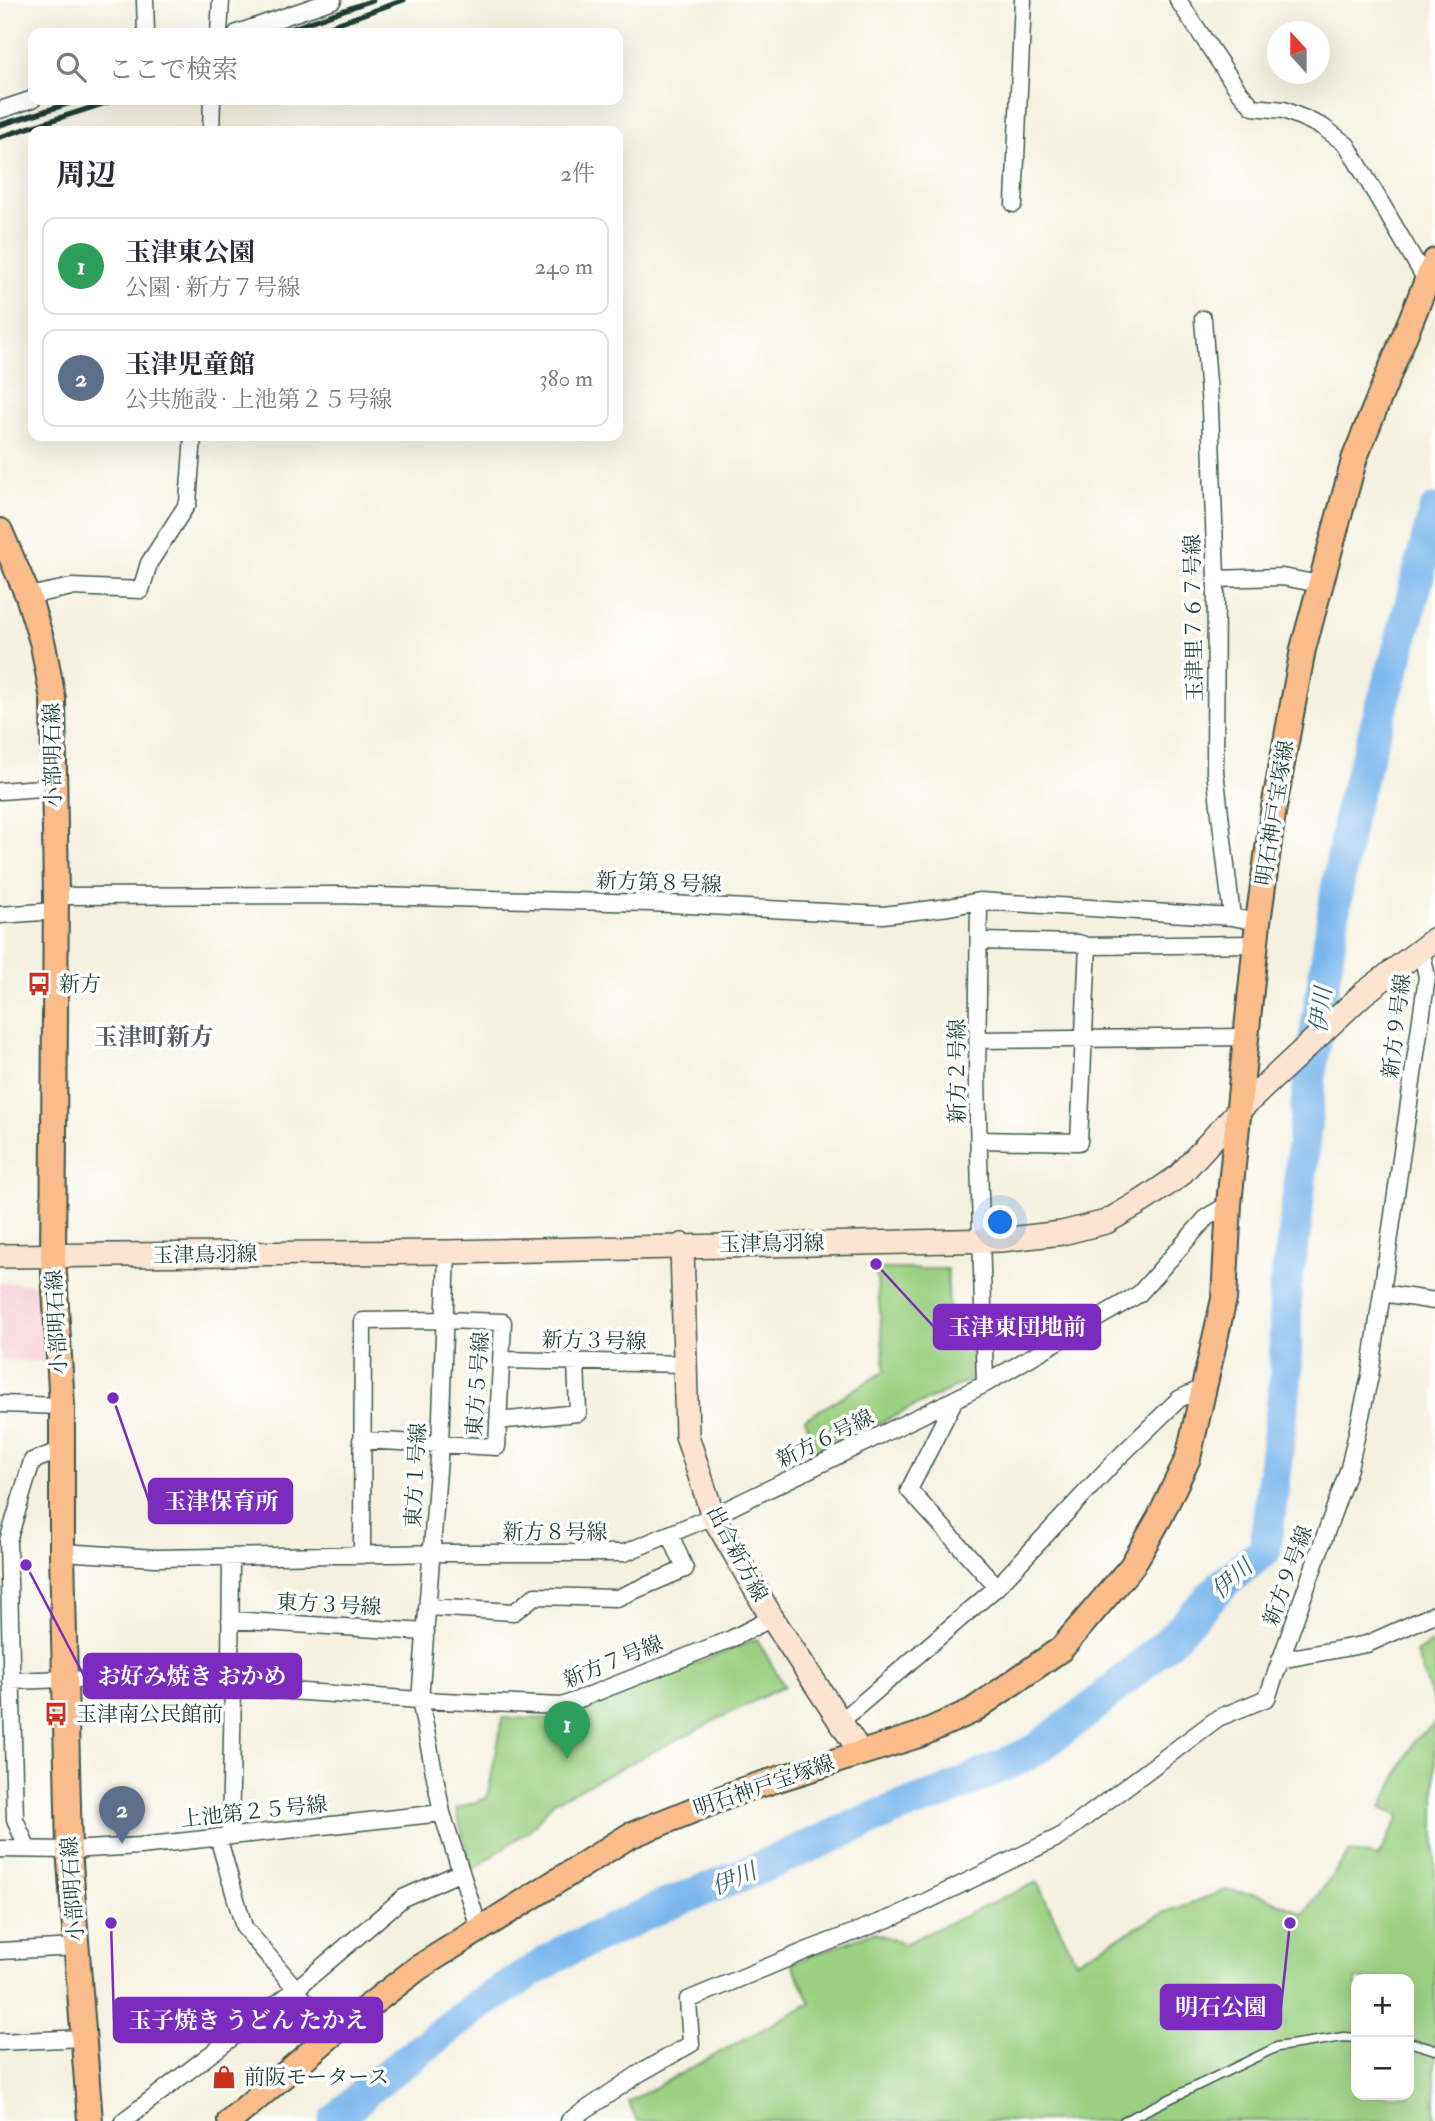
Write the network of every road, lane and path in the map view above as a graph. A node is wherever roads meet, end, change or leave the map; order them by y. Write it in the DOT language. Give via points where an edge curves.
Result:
graph roads {
  1 [pos="145,0"];
  2 [pos="221,0"];
  3 [pos="333,0"];
  4 [pos="1023,0"];
  5 [pos="1178,0"];
  6 [pos="146,28"];
  7 [pos="219,28"];
  8 [pos="252,28"];
  9 [pos="28,101"];
  10 [pos="212,105"];
  11 [pos="0,110"];
  12 [pos="211,126"];
  13 [pos="1014,204"];
  14 [pos="1430,270"];
  15 [pos="1203,319"];
  16 [pos="193,441"];
  17 [pos="0,531"];
  18 [pos="8,571"];
  19 [pos="1216,579"];
  20 [pos="1320,584"];
  21 [pos="28,596"];
  22 [pos="55,787"];
  23 [pos="0,791"];
  24 [pos="979,901"];
  25 [pos="55,904"];
  26 [pos="0,915"];
  27 [pos="1231,917"];
  28 [pos="1257,933"];
  29 [pos="979,941"];
  30 [pos="1428,944"];
  31 [pos="1087,946"];
  32 [pos="1246,1037"];
  33 [pos="978,1040"];
  34 [pos="1084,1040"];
  35 [pos="1238,1111"];
  36 [pos="979,1140"];
  37 [pos="1229,1204"];
  38 [pos="981,1240"];
  39 [pos="682,1245"];
  40 [pos="447,1252"];
  41 [pos="0,1256"];
  42 [pos="53,1256"];
  43 [pos="1381,1293"];
  44 [pos="1435,1301"];
  45 [pos="444,1320"];
  46 [pos="502,1360"];
  47 [pos="576,1362"];
  48 [pos="685,1363"];
  49 [pos="985,1384"];
  50 [pos="1206,1387"];
  51 [pos="955,1399"];
  52 [pos="0,1404"];
  53 [pos="62,1406"];
  54 [pos="498,1420"];
  55 [pos="361,1440"];
  56 [pos="440,1445"];
  57 [pos="62,1450"];
  58 [pos="713,1516"];
  59 [pos="670,1534"];
  60 [pos="62,1552"];
  61 [pos="433,1554"];
  62 [pos="362,1555"];
  63 [pos="231,1557"];
  64 [pos="997,1587"];
  65 [pos="428,1607"];
  66 [pos="1435,1614"];
  67 [pos="772,1618"];
  68 [pos="230,1620"];
  69 [pos="426,1632"];
  70 [pos="1280,1660"];
  71 [pos="66,1679"];
  72 [pos="11,1681"];
  73 [pos="233,1687"];
  74 [pos="420,1700"];
  75 [pos="840,1722"];
  76 [pos="861,1753"];
  77 [pos="442,1813"];
  78 [pos="224,1836"];
  79 [pos="27,1848"];
  80 [pos="0,1849"];
  81 [pos="69,1850"];
  82 [pos="461,1872"];
  83 [pos="480,1931"];
  84 [pos="77,1947"];
  85 [pos="0,1951"];
  86 [pos="296,1989"];
  87 [pos="330,2036"];
  88 [pos="83,2038"];
  89 [pos="1351,2038"];
  90 [pos="0,2042"];
  91 [pos="1414,2044"];
  92 [pos="1435,2050"];
  93 [pos="90,2121"];
  94 [pos="123,2121"];
  95 [pos="230,2121"];
  96 [pos="569,2121"];
  97 [pos="1124,2121"];
  1 -- 6 [label="street"];
  2 -- 7 [label="street"];
  3 -- 8 [label="street"];
  4 -- 13 [label="street"];
  5 -- 14 [label="street" via="1253,107 1284,110 1323,127 1347,145"];
  9 -- 11 [label="street"];
  10 -- 12 [label="street"];
  14 -- 20 [label="main road, 明石神戸宝塚線" via="1354,457"];
  15 -- 19 [label="street, 玉津里７６７号線"];
  16 -- 21 [label="street" via="188,502 149,563 141,590 72,587"];
  17 -- 18 [label="main road, 小部明石線"];
  18 -- 21 [label="main road, 小部明石線"];
  19 -- 20 [label="street" via="1282,577"];
  19 -- 27 [label="street, 玉津里７６７号線" via="1216,771"];
  20 -- 28 [label="main road, 明石神戸宝塚線" via="1278,785"];
  21 -- 22 [label="main road, 小部明石線" via="53,699"];
  22 -- 23 [label="street"];
  22 -- 25 [label="main road, 小部明石線"];
  24 -- 25 [label="street, 新方第８号線" via="883,915 336,895"];
  24 -- 27 [label="street, 新方第８号線"];
  24 -- 29 [label="street, 新方２号線"];
  25 -- 26 [label="street, 新方第８号線"];
  25 -- 42 [label="main road, 小部明石線"];
  27 -- 28 [label="street, 新方第８号線"];
  28 -- 31 [label="street"];
  28 -- 32 [label="main road, 明石神戸宝塚線"];
  29 -- 31 [label="street"];
  29 -- 33 [label="street, 新方２号線"];
  30 -- 35 [label="street, 玉津鳥羽線" via="1363,994"];
  30 -- 43 [label="street, 新方９号線"];
  31 -- 34 [label="street"];
  32 -- 34 [label="street"];
  32 -- 35 [label="main road, 明石神戸宝塚線"];
  33 -- 34 [label="street"];
  33 -- 36 [label="street, 新方２号線"];
  34 -- 36 [label="street" via="1079,1142"];
  35 -- 37 [label="main road, 明石神戸宝塚線"];
  35 -- 38 [label="street, 玉津鳥羽線" via="1179,1176 1106,1222 1062,1233"];
  36 -- 38 [label="street, 新方２号線"];
  37 -- 49 [label="street, 新方６号線" via="1207,1217 1139,1294"];
  37 -- 50 [label="main road, 明石神戸宝塚線" via="1224,1299"];
  38 -- 39 [label="street, 玉津鳥羽線"];
  38 -- 49 [label="street, 新方２号線"];
  39 -- 40 [label="street, 玉津鳥羽線"];
  39 -- 48 [label="street, 出合新方線"];
  40 -- 42 [label="street, 玉津鳥羽線"];
  40 -- 45 [label="street, 東方１号線"];
  41 -- 42 [label="street, 玉津鳥羽線"];
  42 -- 53 [label="main road, 小部明石線"];
  43 -- 44 [label="street"];
  43 -- 70 [label="street, 新方９号線" via="1370,1376 1349,1468"];
  45 -- 46 [label="street, 東方５号線" via="503,1322"];
  45 -- 55 [label="street, 東方５号線" via="363,1321"];
  45 -- 56 [label="street, 東方１号線"];
  46 -- 47 [label="street, 新方３号線"];
  46 -- 54 [label="street, 東方５号線"];
  47 -- 48 [label="street, 新方３号線"];
  47 -- 54 [label="street" via="578,1413"];
  48 -- 58 [label="street, 出合新方線" via="687,1436"];
  49 -- 51 [label="street, 新方６号線"];
  50 -- 64 [label="street, 明石神戸宝塚線" via="1179,1399"];
  50 -- 76 [label="main road, 明石神戸宝塚線" via="1188,1458 1160,1517 1132,1566 1061,1649 972,1711 919,1735"];
  51 -- 58 [label="street, 新方６号線"];
  51 -- 64 [label="street" via="909,1490"];
  52 -- 53 [label="street"];
  53 -- 57 [label="main road, 小部明石線"];
  54 -- 56 [label="street, 東方５号線" via="497,1447"];
  55 -- 56 [label="street, 東方５号線"];
  55 -- 62 [label="street, 東方５号線"];
  56 -- 61 [label="street, 東方１号線"];
  57 -- 60 [label="main road, 小部明石線"];
  57 -- 72 [label="street" via="32,1461 8,1541"];
  58 -- 59 [label="street, 新方８号線"];
  58 -- 67 [label="street, 出合新方線"];
  59 -- 61 [label="street, 新方８号線" via="624,1553"];
  59 -- 65 [label="street" via="685,1569 617,1598 535,1596 514,1612"];
  60 -- 63 [label="street, 新方８号線"];
  60 -- 71 [label="main road, 小部明石線"];
  61 -- 62 [label="street, 新方８号線"];
  61 -- 65 [label="street, 東方１号線"];
  62 -- 63 [label="street, 新方８号線"];
  63 -- 68 [label="street"];
  64 -- 75 [label="street, 明石神戸宝塚線"];
  65 -- 69 [label="street, 東方１号線"];
  66 -- 70 [label="street" via="1367,1644"];
  67 -- 74 [label="street, 新方７号線" via="731,1639 562,1706"];
  67 -- 75 [label="street, 出合新方線"];
  68 -- 69 [label="street, 東方３号線"];
  68 -- 73 [label="street"];
  69 -- 74 [label="street, 東方１号線"];
  70 -- 96 [label="street, 新方９号線" via="1266,1698 1218,1718 1059,1838 896,1916 688,2000 691,2043"];
  71 -- 72 [label="street, 新方７号線"];
  71 -- 73 [label="street, 新方７号線"];
  71 -- 81 [label="main road, 小部明石線"];
  72 -- 79 [label="street" via="15,1819"];
  73 -- 74 [label="street, 新方７号線"];
  73 -- 78 [label="street"];
  74 -- 77 [label="street, 東方１号線"];
  75 -- 76 [label="street, 出合新方線"];
  76 -- 83 [label="main road, 明石神戸宝塚線" via="743,1790 629,1836"];
  77 -- 78 [label="street, 上池第２５号線"];
  77 -- 82 [label="street, 東方１号線"];
  78 -- 81 [label="street, 上池第２５号線"];
  78 -- 86 [label="street" via="244,1927"];
  79 -- 80 [label="street, 上池第２５号線"];
  79 -- 81 [label="street, 上池第２５号線"];
  81 -- 84 [label="main road, 小部明石線"];
  82 -- 83 [label="street, 東方１号線"];
  82 -- 86 [label="street" via="403,1898"];
  83 -- 87 [label="main road, 明石神戸宝塚線" via="418,1968"];
  84 -- 85 [label="street"];
  84 -- 88 [label="main road, 小部明石線"];
  86 -- 87 [label="street"];
  86 -- 94 [label="street"];
  87 -- 95 [label="main road, 明石神戸宝塚線"];
  88 -- 90 [label="street"];
  88 -- 93 [label="main road, 小部明石線"];
  89 -- 97 [label="lane" via="1277,2047"];
  91 -- 92 [label="lane"];
}
